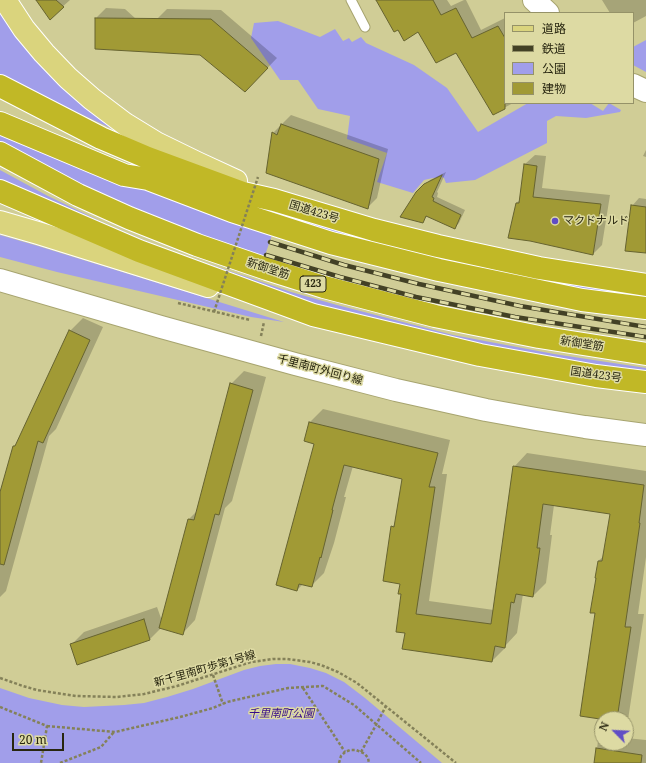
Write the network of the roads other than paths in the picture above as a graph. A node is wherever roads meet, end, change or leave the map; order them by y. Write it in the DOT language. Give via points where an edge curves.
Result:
graph roads {
  1 [pos="5,0"];
  2 [pos="350,0"];
  3 [pos="534,0"];
  4 [pos="547,12"];
  5 [pos="365,27"];
  6 [pos="634,85"];
  7 [pos="0,86"];
  8 [pos="646,91"];
  9 [pos="0,100"];
  10 [pos="0,123"];
  11 [pos="0,153"];
  12 [pos="148,179"];
  13 [pos="0,191"];
  14 [pos="274,200"];
  15 [pos="0,222"];
  16 [pos="0,280"];
  17 [pos="646,284"];
  18 [pos="646,308"];
  19 [pos="314,315"];
  20 [pos="646,354"];
  21 [pos="646,382"];
  22 [pos="646,435"];
  1 -- 14 [label="main road" via="44,53 80,89 110,114 156,143"];
  2 -- 5 [label="lane"];
  3 -- 4 [label="street"];
  6 -- 8 [label="street"];
  7 -- 14 [label="highway, 国道423号" via="83,130 142,155 243,193"];
  9 -- 12 [label="highway" via="38,123 128,166"];
  10 -- 12 [label="highway" via="124,175"];
  11 -- 20 [label="highway, 新御堂筋 / 423" via="78,195 129,218 198,245 302,280 442,318"];
  12 -- 18 [label="highway" via="232,211 330,243 439,270 582,300"];
  13 -- 19 [label="highway, 国道423号" via="140,250"];
  14 -- 17 [label="highway, 国道423号" via="438,246 539,268"];
  15 -- 19 [label="main road" via="197,283"];
  16 -- 22 [label="street, 千里南町外回り線" via="161,327 396,390 536,419"];
  19 -- 21 [label="highway, 国道423号" via="480,355"];
}
